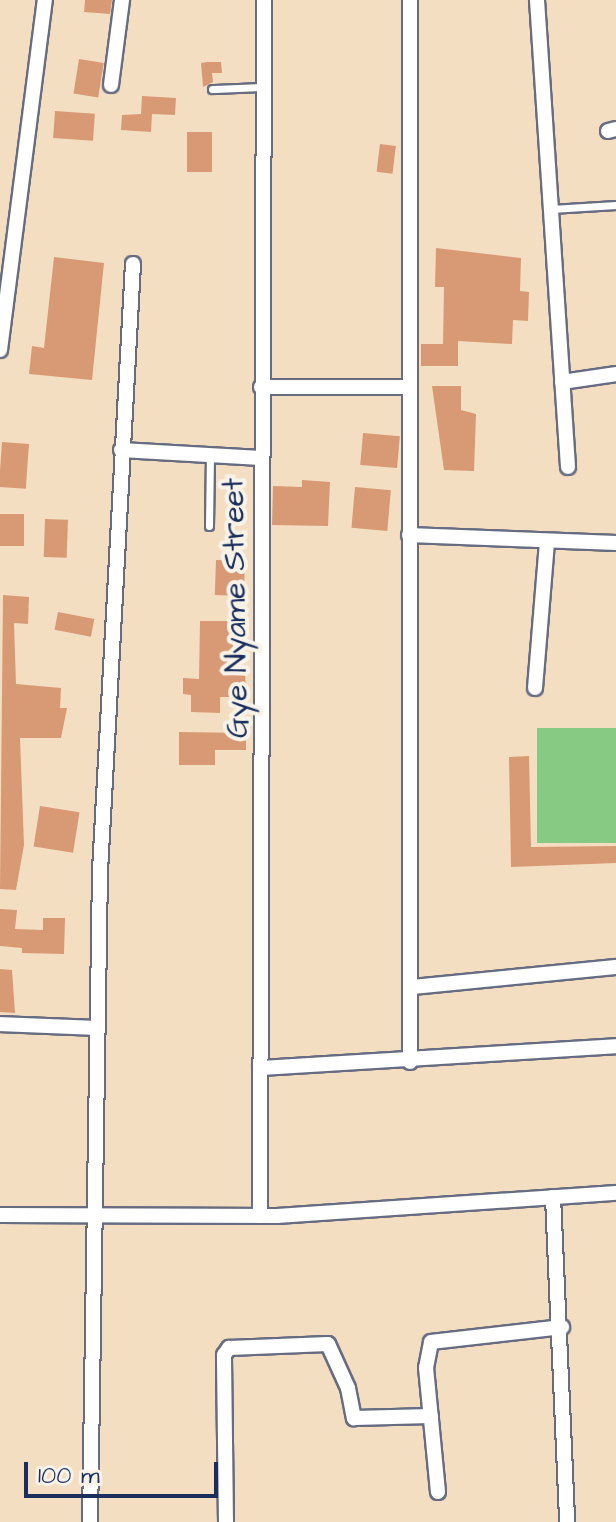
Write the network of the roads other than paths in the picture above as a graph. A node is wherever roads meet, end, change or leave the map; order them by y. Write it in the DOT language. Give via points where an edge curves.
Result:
graph roads {
  1 [pos="45,0"];
  2 [pos="122,0"];
  3 [pos="264,0"];
  4 [pos="410,0"];
  5 [pos="537,0"];
  6 [pos="111,85"];
  7 [pos="267,86"];
  8 [pos="212,89"];
  9 [pos="616,205"];
  10 [pos="550,209"];
  11 [pos="133,264"];
  12 [pos="4,266"];
  13 [pos="0,350"];
  14 [pos="616,374"];
  15 [pos="562,382"];
  16 [pos="261,387"];
  17 [pos="408,387"];
  18 [pos="121,450"];
  19 [pos="210,455"];
  20 [pos="261,458"];
  21 [pos="568,467"];
  22 [pos="209,526"];
  23 [pos="409,535"];
  24 [pos="547,543"];
  25 [pos="616,543"];
  26 [pos="535,688"];
  27 [pos="616,967"];
  28 [pos="412,987"];
  29 [pos="0,1024"];
  30 [pos="97,1028"];
  31 [pos="616,1046"];
  32 [pos="410,1062"];
  33 [pos="260,1068"];
  34 [pos="616,1193"];
  35 [pos="553,1197"];
  36 [pos="95,1214"];
  37 [pos="0,1215"];
  38 [pos="260,1216"];
  39 [pos="562,1327"];
  40 [pos="431,1416"];
  41 [pos="438,1492"];
  42 [pos="90,1522"];
  43 [pos="226,1522"];
  44 [pos="567,1522"];
  1 -- 12 [label="street"];
  2 -- 6 [label="street"];
  3 -- 7 [label="street, Gye Nyame Street"];
  4 -- 17 [label="street"];
  5 -- 10 [label="street"];
  7 -- 8 [label="lane"];
  7 -- 16 [label="street, Gye Nyame Street"];
  9 -- 10 [label="lane"];
  10 -- 15 [label="street"];
  11 -- 18 [label="street"];
  12 -- 13 [label="street"];
  14 -- 15 [label="street"];
  15 -- 21 [label="street"];
  16 -- 17 [label="street"];
  16 -- 20 [label="street, Gye Nyame Street"];
  17 -- 23 [label="street"];
  18 -- 19 [label="street"];
  18 -- 30 [label="street" via="105,730"];
  19 -- 20 [label="street"];
  19 -- 22 [label="lane"];
  20 -- 33 [label="street, Gye Nyame Street"];
  23 -- 24 [label="street"];
  23 -- 28 [label="street"];
  24 -- 25 [label="street"];
  24 -- 26 [label="street"];
  27 -- 28 [label="street"];
  28 -- 32 [label="street"];
  29 -- 30 [label="street"];
  30 -- 36 [label="street"];
  31 -- 32 [label="street"];
  32 -- 33 [label="street"];
  33 -- 38 [label="street, Gye Nyame Street"];
  34 -- 35 [label="street"];
  35 -- 38 [label="street"];
  35 -- 39 [label="street"];
  36 -- 37 [label="street"];
  36 -- 38 [label="street"];
  36 -- 42 [label="street"];
  39 -- 40 [label="street" via="431,1342 425,1351"];
  39 -- 44 [label="street"];
  40 -- 41 [label="street"];
  40 -- 43 [label="street" via="354,1418 348,1388 328,1344 229,1348 224,1355"];
}
